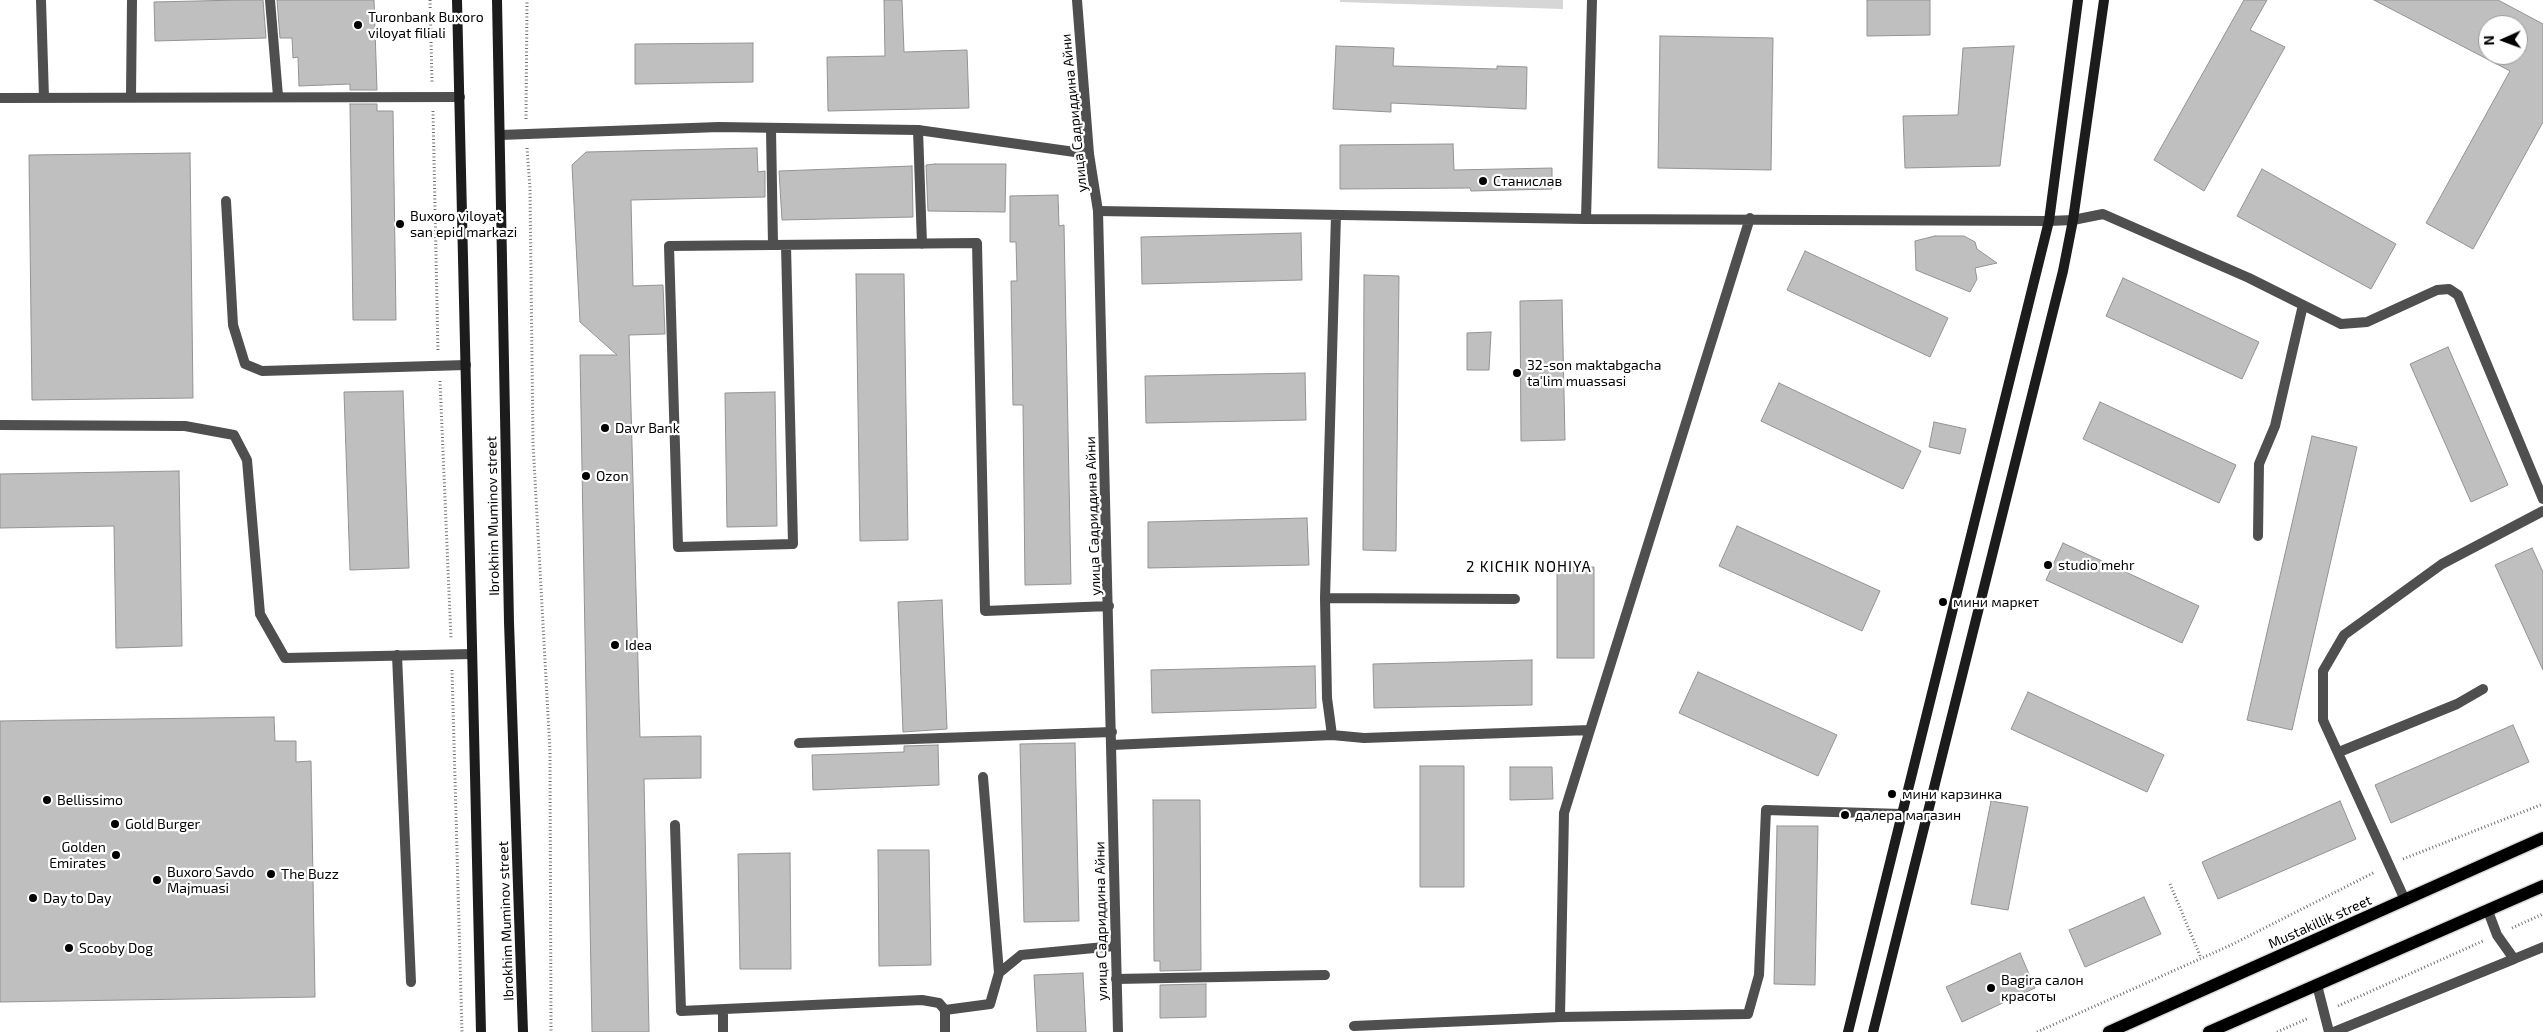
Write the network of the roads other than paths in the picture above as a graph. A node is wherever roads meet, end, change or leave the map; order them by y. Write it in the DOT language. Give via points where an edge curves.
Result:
graph roads {
  1 [pos="41,0"];
  2 [pos="132,0"];
  3 [pos="270,0"];
  4 [pos="457,0"];
  5 [pos="497,0"];
  6 [pos="1077,0"];
  7 [pos="1592,0"];
  8 [pos="2078,0"];
  9 [pos="2104,0"];
  10 [pos="278,96"];
  11 [pos="131,97"];
  12 [pos="460,97"];
  13 [pos="0,98"];
  14 [pos="44,98"];
  15 [pos="771,130"];
  16 [pos="918,130"];
  17 [pos="500,134"];
  18 [pos="1089,154"];
  19 [pos="226,201"];
  20 [pos="1098,211"];
  21 [pos="1336,215"];
  22 [pos="1750,218"];
  23 [pos="1586,219"];
  24 [pos="2073,220"];
  25 [pos="2049,221"];
  26 [pos="922,244"];
  27 [pos="772,245"];
  28 [pos="786,245"];
  29 [pos="2304,305"];
  30 [pos="466,365"];
  31 [pos="0,426"];
  32 [pos="2543,499"];
  33 [pos="2543,511"];
  34 [pos="2258,536"];
  35 [pos="1325,598"];
  36 [pos="1515,599"];
  37 [pos="1109,606"];
  38 [pos="472,654"];
  39 [pos="397,655"];
  40 [pos="2483,690"];
  41 [pos="1590,730"];
  42 [pos="1112,732"];
  43 [pos="1332,735"];
  44 [pos="799,743"];
  45 [pos="1112,745"];
  46 [pos="2339,752"];
  47 [pos="983,777"];
  48 [pos="1902,814"];
  49 [pos="675,825"];
  50 [pos="2543,838"];
  51 [pos="2543,886"];
  52 [pos="2405,900"];
  53 [pos="2488,910"];
  54 [pos="1115,946"];
  55 [pos="2543,947"];
  56 [pos="2514,959"];
  57 [pos="999,973"];
  58 [pos="1325,975"];
  59 [pos="1116,979"];
  60 [pos="410,982"];
  61 [pos="2317,985"];
  62 [pos="723,1010"];
  63 [pos="944,1010"];
  64 [pos="1560,1017"];
  65 [pos="1354,1026"];
  66 [pos="481,1032"];
  67 [pos="523,1032"];
  68 [pos="723,1032"];
  69 [pos="945,1032"];
  70 [pos="1118,1032"];
  71 [pos="1848,1032"];
  72 [pos="1873,1032"];
  73 [pos="2109,1032"];
  74 [pos="2209,1032"];
  75 [pos="2328,1032"];
  76 [pos="2334,1032"];
  1 -- 14 [label="street"];
  2 -- 11 [label="street"];
  3 -- 10 [label="street"];
  4 -- 12 [label="main road, Ibrokhim Muminov street"];
  5 -- 17 [label="main road, Ibrokhim Muminov street"];
  6 -- 18 [label="street, улица Садриддина Айни"];
  7 -- 23 [label="street"];
  8 -- 25 [label="main road"];
  9 -- 24 [label="main road"];
  10 -- 11 [label="street"];
  10 -- 12 [label="street"];
  11 -- 14 [label="street"];
  12 -- 30 [label="main road, Ibrokhim Muminov street"];
  13 -- 14 [label="street"];
  15 -- 16 [label="street"];
  15 -- 17 [label="street" via="719,128"];
  15 -- 27 [label="street"];
  16 -- 18 [label="street"];
  16 -- 26 [label="street"];
  17 -- 67 [label="main road, Ibrokhim Muminov street" via="509,622"];
  18 -- 20 [label="street, улица Садриддина Айни"];
  19 -- 30 [label="street" via="234,326 245,364 262,371"];
  20 -- 21 [label="street"];
  20 -- 37 [label="street, улица Садриддина Айни"];
  21 -- 23 [label="street"];
  21 -- 35 [label="street"];
  22 -- 23 [label="street"];
  22 -- 25 [label="street"];
  22 -- 41 [label="street"];
  24 -- 25 [label="street"];
  24 -- 29 [label="street" via="2103,214"];
  24 -- 72 [label="main road"];
  25 -- 48 [label="main road"];
  26 -- 28 [label="street"];
  26 -- 37 [label="street" via="976,243 985,611"];
  27 -- 28 [label="street"];
  27 -- 28 [label="street" via="669,246 678,546 792,544"];
  29 -- 32 [label="street" via="2341,324 2367,322 2437,290 2449,289 2458,294"];
  29 -- 34 [label="street" via="2276,426 2259,464"];
  30 -- 38 [label="main road, Ibrokhim Muminov street"];
  31 -- 39 [label="street" via="185,426 234,435 247,460 260,614 285,658"];
  33 -- 46 [label="street" via="2442,564 2344,635 2323,671 2323,720"];
  35 -- 36 [label="street"];
  35 -- 43 [label="street" via="1327,698"];
  37 -- 42 [label="street, улица Садриддина Айни"];
  38 -- 39 [label="street"];
  38 -- 66 [label="main road, Ibrokhim Muminov street"];
  39 -- 60 [label="street"];
  40 -- 46 [label="street" via="2457,704"];
  41 -- 43 [label="street" via="1364,738"];
  41 -- 64 [label="street" via="1564,813"];
  42 -- 44 [label="street"];
  42 -- 45 [label="street, улица Садриддина Айни"];
  43 -- 45 [label="street"];
  45 -- 54 [label="street, улица Садриддина Айни"];
  46 -- 52 [label="street"];
  47 -- 57 [label="street"];
  48 -- 64 [label="street" via="1766,810 1759,974 1748,1014"];
  48 -- 71 [label="main road"];
  49 -- 62 [label="street" via="681,1011"];
  50 -- 52 [label="main road, Mustakillik street"];
  51 -- 53 [label="main road"];
  52 -- 73 [label="main road, Mustakillik street"];
  53 -- 56 [label="street" via="2497,935"];
  53 -- 61 [label="main road"];
  54 -- 57 [label="street" via="1021,955"];
  54 -- 59 [label="street, улица Садриддина Айни"];
  55 -- 56 [label="street"];
  56 -- 76 [label="street"];
  57 -- 63 [label="street" via="990,1004"];
  58 -- 59 [label="street"];
  59 -- 70 [label="street, улица Садриддина Айни"];
  61 -- 74 [label="main road"];
  61 -- 75 [label="street"];
  62 -- 63 [label="street" via="922,1000 939,1003"];
  62 -- 68 [label="street"];
  63 -- 69 [label="street"];
  64 -- 65 [label="street"];
}
